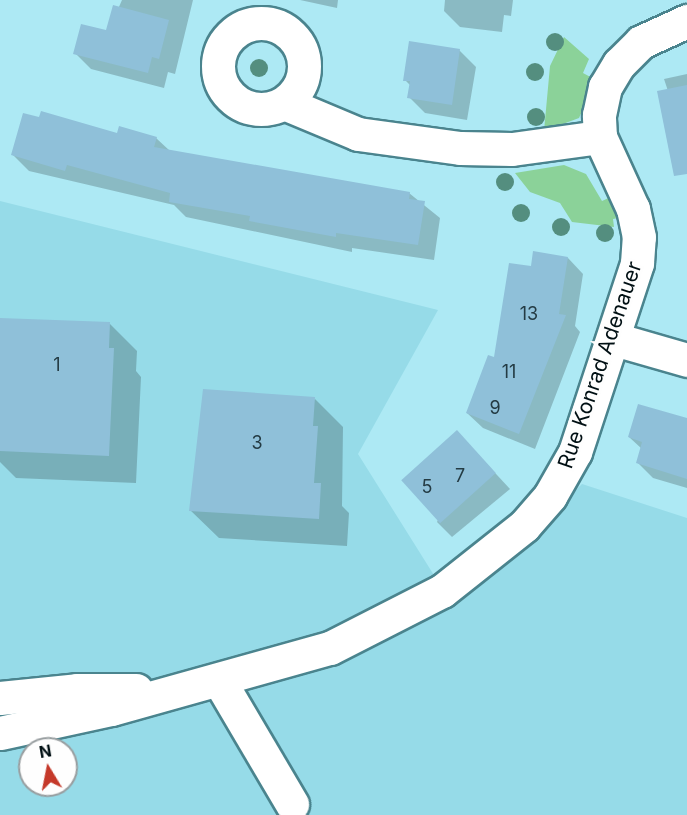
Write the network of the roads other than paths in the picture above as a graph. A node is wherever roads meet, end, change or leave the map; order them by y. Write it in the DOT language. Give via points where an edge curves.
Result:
graph roads {
  1 [pos="687,21"];
  2 [pos="284,103"];
  3 [pos="600,137"];
  4 [pos="614,339"];
  5 [pos="687,360"];
  6 [pos="219,680"];
  7 [pos="165,691"];
  8 [pos="0,698"];
  9 [pos="0,733"];
  10 [pos="292,804"];
  1 -- 3 [label="street, Rue Konrad Adenauer" via="642,42 619,64 601,102"];
  2 -- 3 [label="street" via="358,134 460,148 512,149"];
  3 -- 4 [label="street, Rue Konrad Adenauer" via="633,210 639,237 637,263"];
  4 -- 5 [label="street"];
  4 -- 6 [label="street, Rue Konrad Adenauer" via="568,466 550,496 511,538 441,591 374,629 303,658"];
  6 -- 7 [label="street, Rue Konrad Adenauer"];
  6 -- 10 [label="street"];
  7 -- 8 [label="street, Rue Konrad Adenauer" via="77,690"];
  7 -- 9 [label="street, Rue Konrad Adenauer" via="111,709"];
}
